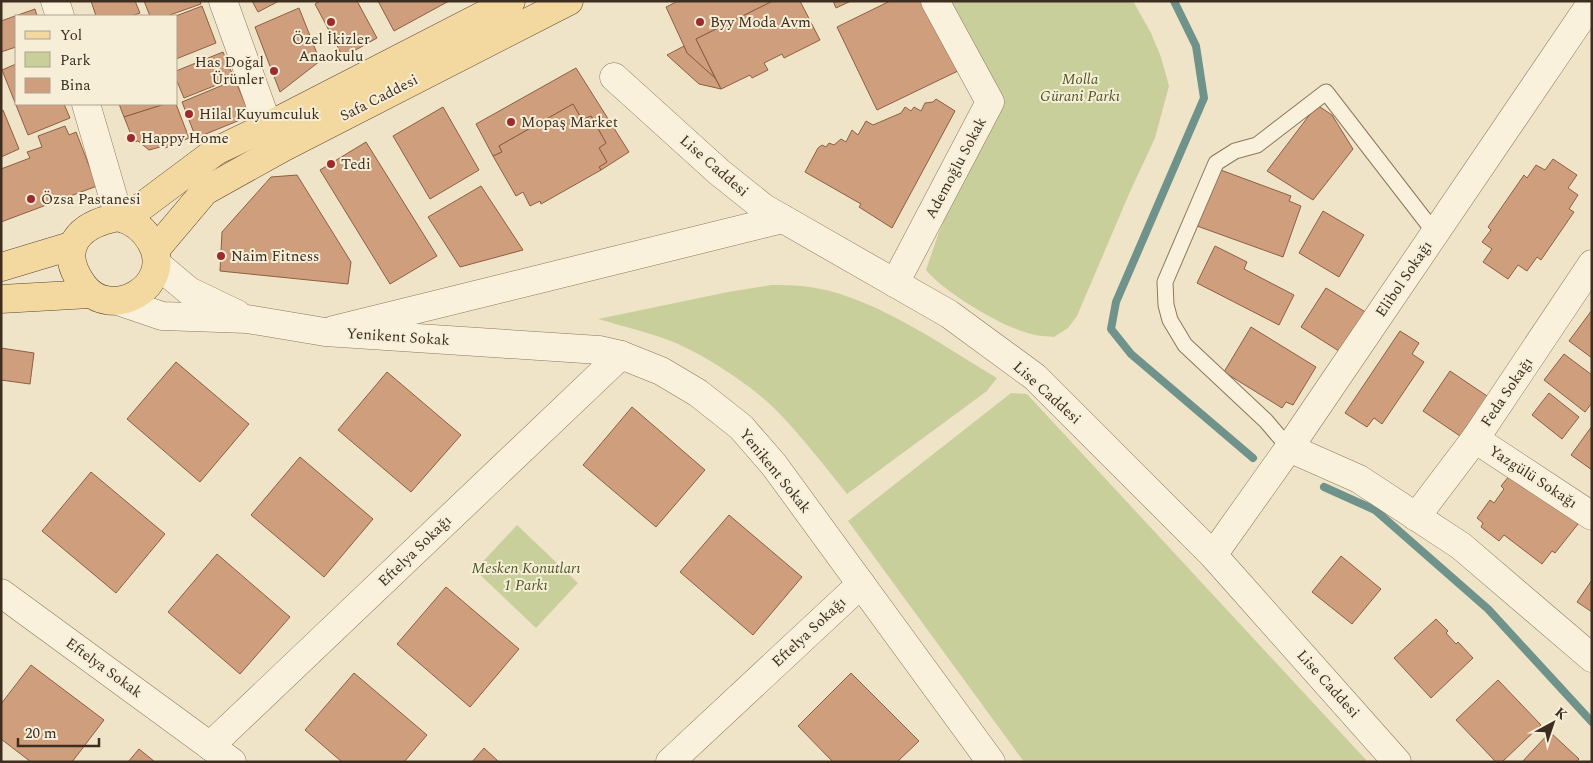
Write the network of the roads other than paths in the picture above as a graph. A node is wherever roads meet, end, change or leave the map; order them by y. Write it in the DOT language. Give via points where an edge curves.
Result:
graph roads {
  1 [pos="56,1"];
  2 [pos="223,1"];
  3 [pos="511,1"];
  4 [pos="568,1"];
  5 [pos="935,1"];
  6 [pos="1592,2"];
  7 [pos="60,15"];
  8 [pos="614,77"];
  9 [pos="86,105"];
  10 [pos="268,126"];
  11 [pos="122,218"];
  12 [pos="783,219"];
  13 [pos="1435,233"];
  14 [pos="72,246"];
  15 [pos="156,257"];
  16 [pos="1592,264"];
  17 [pos="1,267"];
  18 [pos="895,283"];
  19 [pos="90,294"];
  20 [pos="1,299"];
  21 [pos="118,301"];
  22 [pos="247,319"];
  23 [pos="325,332"];
  24 [pos="621,355"];
  25 [pos="1475,439"];
  26 [pos="1289,448"];
  27 [pos="1592,516"];
  28 [pos="1416,517"];
  29 [pos="1213,555"];
  30 [pos="861,584"];
  31 [pos="1,593"];
  32 [pos="1592,658"];
  33 [pos="210,746"];
  34 [pos="232,762"];
  35 [pos="670,762"];
  36 [pos="991,762"];
  37 [pos="1397,762"];
  1 -- 7 [label="street"];
  2 -- 10 [label="street"];
  3 -- 10 [label="main road, Safa Caddesi"];
  4 -- 15 [label="main road, Safa Caddesi" via="284,147 206,191"];
  5 -- 18 [label="street, Ademoğlu Sokak" via="990,102"];
  6 -- 13 [label="street, Elibol Sokağı"];
  8 -- 12 [label="street, Lise Caddesi" via="719,172"];
  9 -- 11 [label="street"];
  10 -- 11 [label="main road, Safa Caddesi" via="216,151"];
  11 -- 14 [label="main road" via="96,224 83,232"];
  11 -- 15 [label="main road" via="147,234"];
  12 -- 18 [label="street, Lise Caddesi"];
  12 -- 23 [label="street"];
  13 -- 26 [label="street, Elibol Sokağı"];
  13 -- 26 [label="lane" via="1326,92 1257,145 1235,151 1216,163 1165,282 1166,306 1185,345 1266,421"];
  14 -- 17 [label="main road"];
  14 -- 19 [label="main road" via="70,256 75,271"];
  15 -- 21 [label="main road" via="154,278 146,289 132,298"];
  15 -- 22 [label="street, Yenikent Sokak" via="189,291"];
  16 -- 25 [label="street, Feda Sokağı"];
  18 -- 29 [label="street, Lise Caddesi" via="949,314 1035,377"];
  19 -- 20 [label="main road"];
  19 -- 21 [label="main road"];
  21 -- 22 [label="street, Yenikent Sokak" via="162,316"];
  22 -- 23 [label="street, Yenikent Sokak"];
  23 -- 24 [label="street, Yenikent Sokak" via="599,350"];
  24 -- 30 [label="street, Yenikent Sokak" via="669,375 741,427 774,465"];
  24 -- 33 [label="street, Eftelya Sokağı"];
  25 -- 27 [label="street, Yazgülü Sokağı"];
  25 -- 28 [label="street, Feda Sokağı"];
  26 -- 28 [label="street" via="1360,479"];
  26 -- 29 [label="street, Elibol Sokağı"];
  28 -- 32 [label="street" via="1461,546"];
  29 -- 37 [label="street, Lise Caddesi"];
  30 -- 35 [label="street, Eftelya Sokağı"];
  30 -- 36 [label="street, Yenikent Sokak"];
  31 -- 33 [label="street, Eftelya Sokak"];
  33 -- 34 [label="street, Eftelya Sokak"];
}
